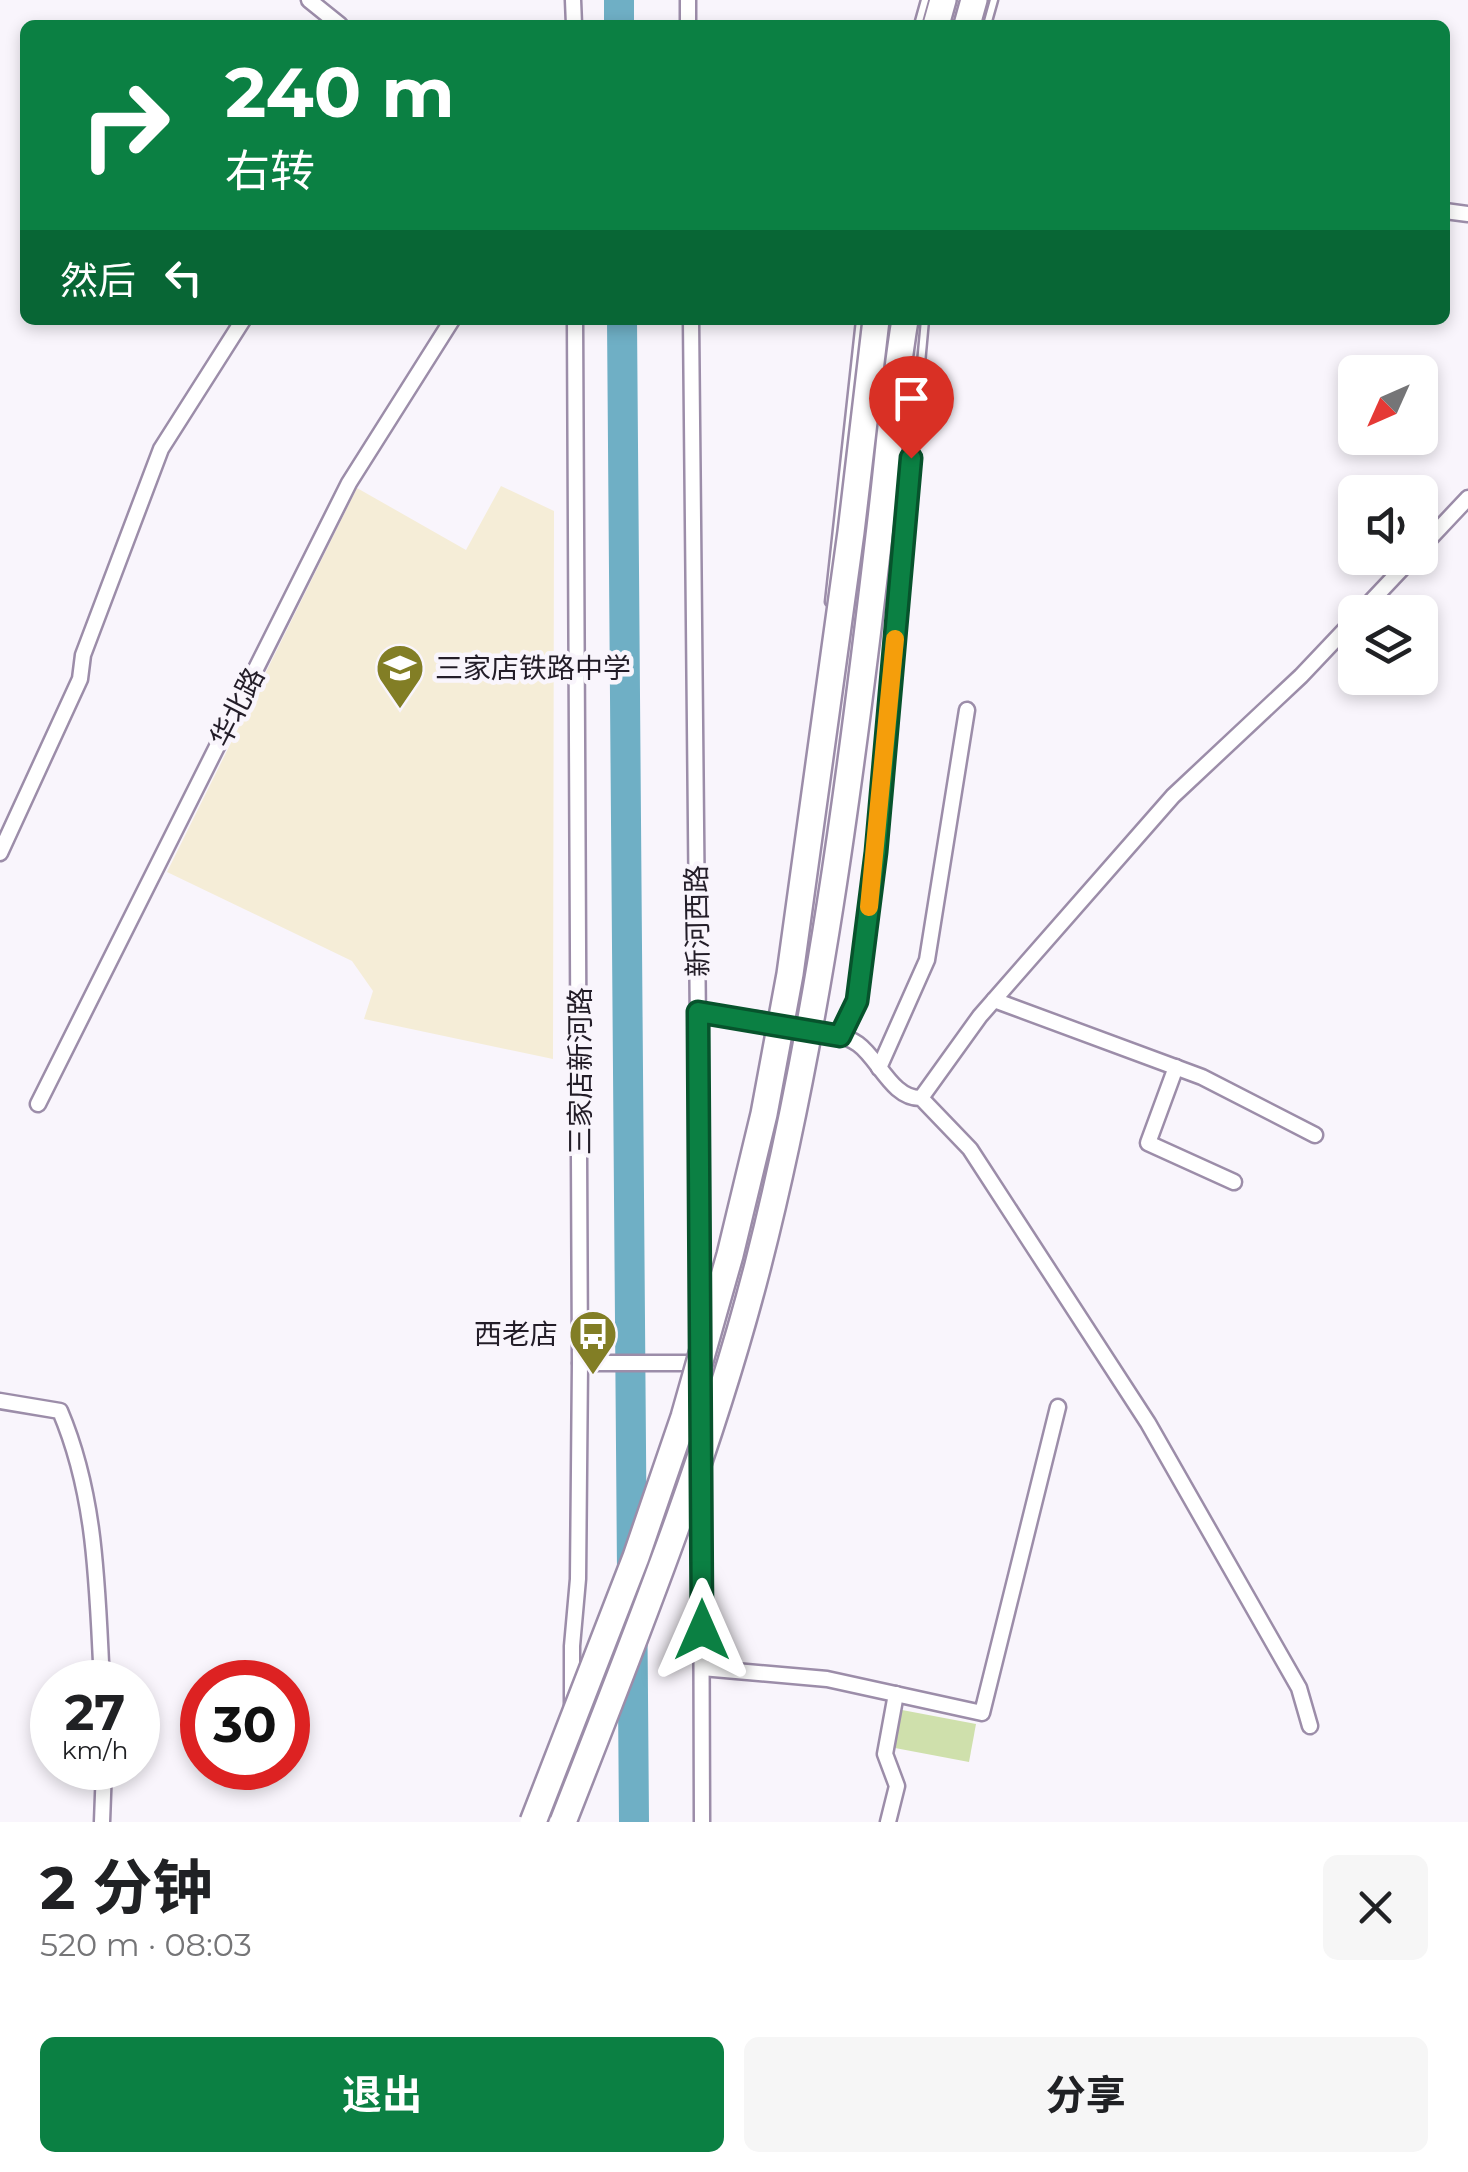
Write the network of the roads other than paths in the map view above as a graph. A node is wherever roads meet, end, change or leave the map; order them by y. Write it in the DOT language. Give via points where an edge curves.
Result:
graph roads {
  1 [pos="309,0"];
  2 [pos="334,20"];
  3 [pos="239,325"];
  4 [pos="449,325"];
  5 [pos="575,325"];
  6 [pos="691,325"];
  7 [pos="859,325"];
  8 [pos="875,325"];
  9 [pos="903,325"];
  10 [pos="925,325"];
  11 [pos="1468,498"];
  12 [pos="1438,530"];
  13 [pos="1396,575"];
  14 [pos="1377,595"];
  15 [pos="828,613"];
  16 [pos="1338,636"];
  17 [pos="820,688"];
  18 [pos="967,710"];
  19 [pos="0,853"];
  20 [pos="994,1000"];
  21 [pos="698,1012"];
  22 [pos="776,1024"];
  23 [pos="840,1036"];
  24 [pos="1176,1067"];
  25 [pos="879,1068"];
  26 [pos="921,1098"];
  27 [pos="38,1104"];
  28 [pos="1315,1135"];
  29 [pos="1234,1182"];
  30 [pos="580,1363"];
  31 [pos="701,1364"];
  32 [pos="0,1402"];
  33 [pos="1058,1407"];
  34 [pos="101,1660"];
  35 [pos="702,1668"];
  36 [pos="896,1694"];
  37 [pos="1310,1726"];
  38 [pos="103,1790"];
  39 [pos="102,1822"];
  40 [pos="533,1822"];
  41 [pos="563,1822"];
  42 [pos="573,1822"];
  43 [pos="702,1822"];
  44 [pos="888,1822"];
  1 -- 2 [label="street"];
  3 -- 19 [label="street" via="160,449 83,655 80,679"];
  4 -- 27 [label="street, 华北路" via="349,483"];
  5 -- 30 [label="street, 三家店新河路"];
  6 -- 21 [label="street, 新河西路"];
  7 -- 15 [label="lane"];
  8 -- 40 [label="highway, bridge" via="793,955 764,1114 684,1418"];
  9 -- 41 [label="highway, bridge" via="817,979 758,1263 682,1516"];
  10 -- 23 [label="lane" via="876,852 857,1001"];
  11 -- 12 [label="street"];
  13 -- 14 [label="street"];
  16 -- 20 [label="street" via="1172,796"];
  17 -- 22 [label="lane"];
  18 -- 25 [label="street" via="927,960"];
  20 -- 24 [label="street"];
  20 -- 26 [label="street"];
  21 -- 22 [label="street"];
  21 -- 31 [label="street, 新河西路"];
  22 -- 23 [label="street"];
  23 -- 25 [label="street" via="858,1044"];
  24 -- 28 [label="street"];
  24 -- 29 [label="street" via="1148,1143"];
  25 -- 26 [label="street" via="901,1092"];
  26 -- 37 [label="street" via="970,1149 1148,1423 1300,1688"];
  30 -- 31 [label="street"];
  30 -- 42 [label="street, 三家店新河路"];
  31 -- 35 [label="street, 新河西路"];
  32 -- 34 [label="street" via="60,1411 77,1450 95,1540"];
  33 -- 36 [label="street" via="982,1713"];
  35 -- 36 [label="street"];
  35 -- 43 [label="street, 新河西路"];
  36 -- 44 [label="street" via="884,1754 897,1786"];
  38 -- 39 [label="street"];
}
